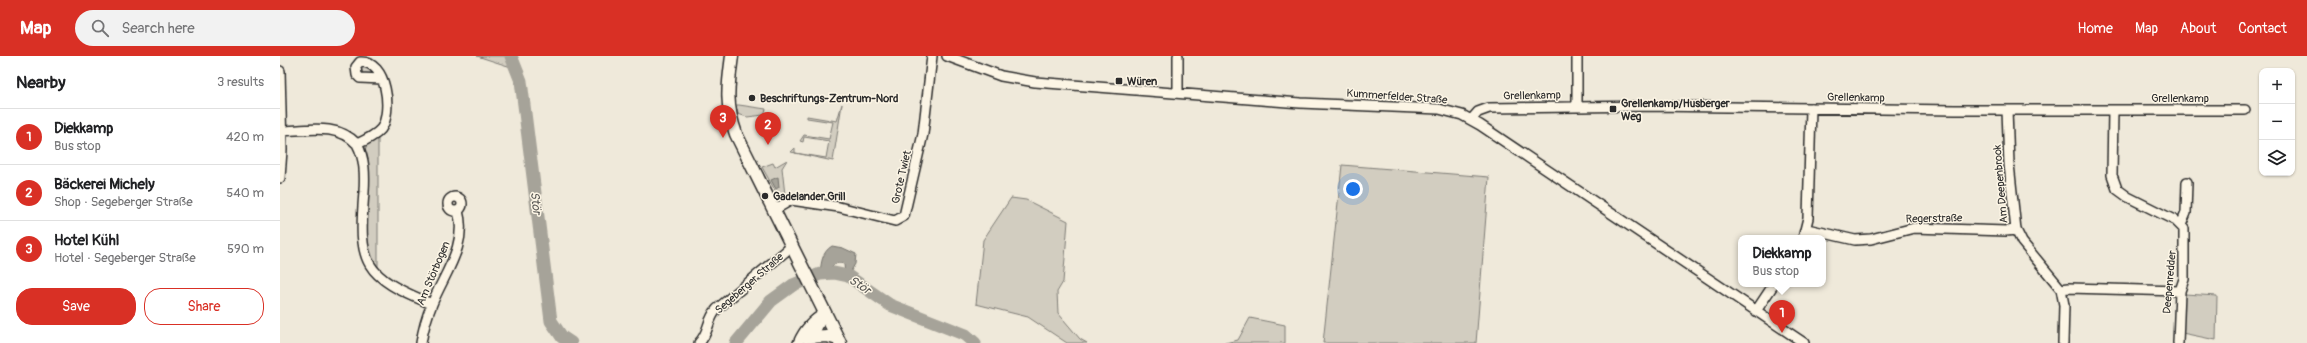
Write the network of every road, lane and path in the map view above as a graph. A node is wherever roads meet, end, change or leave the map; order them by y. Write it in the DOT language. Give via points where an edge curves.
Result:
graph roads {
  1 [pos="732,56"];
  2 [pos="932,56"];
  3 [pos="947,56"];
  4 [pos="1178,56"];
  5 [pos="1577,56"];
  6 [pos="280,71"];
  7 [pos="382,79"];
  8 [pos="1178,93"];
  9 [pos="280,104"];
  10 [pos="1577,106"];
  11 [pos="1811,108"];
  12 [pos="2007,110"];
  13 [pos="2113,110"];
  14 [pos="2245,110"];
  15 [pos="1471,120"];
  16 [pos="282,131"];
  17 [pos="357,144"];
  18 [pos="281,162"];
  19 [pos="280,178"];
  20 [pos="2187,182"];
  21 [pos="774,210"];
  22 [pos="458,211"];
  23 [pos="2181,224"];
  24 [pos="2016,230"];
  25 [pos="1805,234"];
  26 [pos="1826,237"];
  27 [pos="792,246"];
  28 [pos="1772,287"];
  29 [pos="2061,289"];
  30 [pos="2180,291"];
  31 [pos="432,304"];
  32 [pos="1756,310"];
  33 [pos="825,313"];
  34 [pos="810,337"];
  35 [pos="839,341"];
  36 [pos="421,343"];
  37 [pos="700,343"];
  38 [pos="798,343"];
  39 [pos="1804,343"];
  40 [pos="2063,343"];
  41 [pos="2178,343"];
  1 -- 21 [label="main road, Segeberger Straße" via="727,96 730,118"];
  2 -- 21 [label="street, Grote Twiet" via="923,134 904,216 895,221 839,207 791,200"];
  3 -- 8 [label="street, Kummerfelder Straße" via="987,72 1014,79"];
  4 -- 8 [label="street"];
  5 -- 10 [label="street"];
  6 -- 9 [label="street"];
  7 -- 17 [label="street" via="387,95 385,120 377,133"];
  8 -- 15 [label="street, Kummerfelder Straße" via="1300,103 1439,108"];
  9 -- 16 [label="street"];
  10 -- 11 [label="street, Grellenkamp"];
  10 -- 15 [label="street, Grellenkamp" via="1489,108 1478,112"];
  11 -- 12 [label="street, Grellenkamp"];
  11 -- 25 [label="street"];
  12 -- 13 [label="street, Grellenkamp"];
  12 -- 24 [label="street, Am Deepenbrook" via="2009,164"];
  13 -- 14 [label="street, Grellenkamp"];
  13 -- 23 [label="street" via="2112,174 2117,189"];
  15 -- 32 [label="street, Kummerfelder Straße"];
  16 -- 17 [label="street" via="342,131"];
  16 -- 18 [label="street"];
  17 -- 31 [label="street" via="364,159 361,222 363,252 367,262 373,272 386,282"];
  18 -- 19 [label="street"];
  20 -- 23 [label="street, Deepenredder" via="2186,213"];
  21 -- 27 [label="main road, Segeberger Straße"];
  22 -- 31 [label="street, Am Störbogen" via="461,226 458,244"];
  23 -- 30 [label="street, Deepenredder" via="2185,232 2185,243 2184,279"];
  24 -- 26 [label="street, Regerstraße" via="1914,228 1871,239"];
  24 -- 29 [label="street, Am Deepenbrook" via="2022,242"];
  27 -- 33 [label="main road, Segeberger Straße"];
  27 -- 37 [label="street, Segeberger Straße" via="717,309 709,318 706,336"];
  28 -- 32 [label="street"];
  29 -- 30 [label="street"];
  29 -- 40 [label="street" via="2064,305"];
  30 -- 41 [label="street, Deepenredder"];
  31 -- 36 [label="street, Am Störbogen"];
  32 -- 39 [label="street, Kummerfelder Straße"];
  33 -- 34 [label="street"];
  33 -- 35 [label="main road, Segeberger Straße"];
  33 -- 38 [label="street" via="807,327"];
  34 -- 35 [label="main road" via="827,336"];
  34 -- 38 [label="street"];
}
